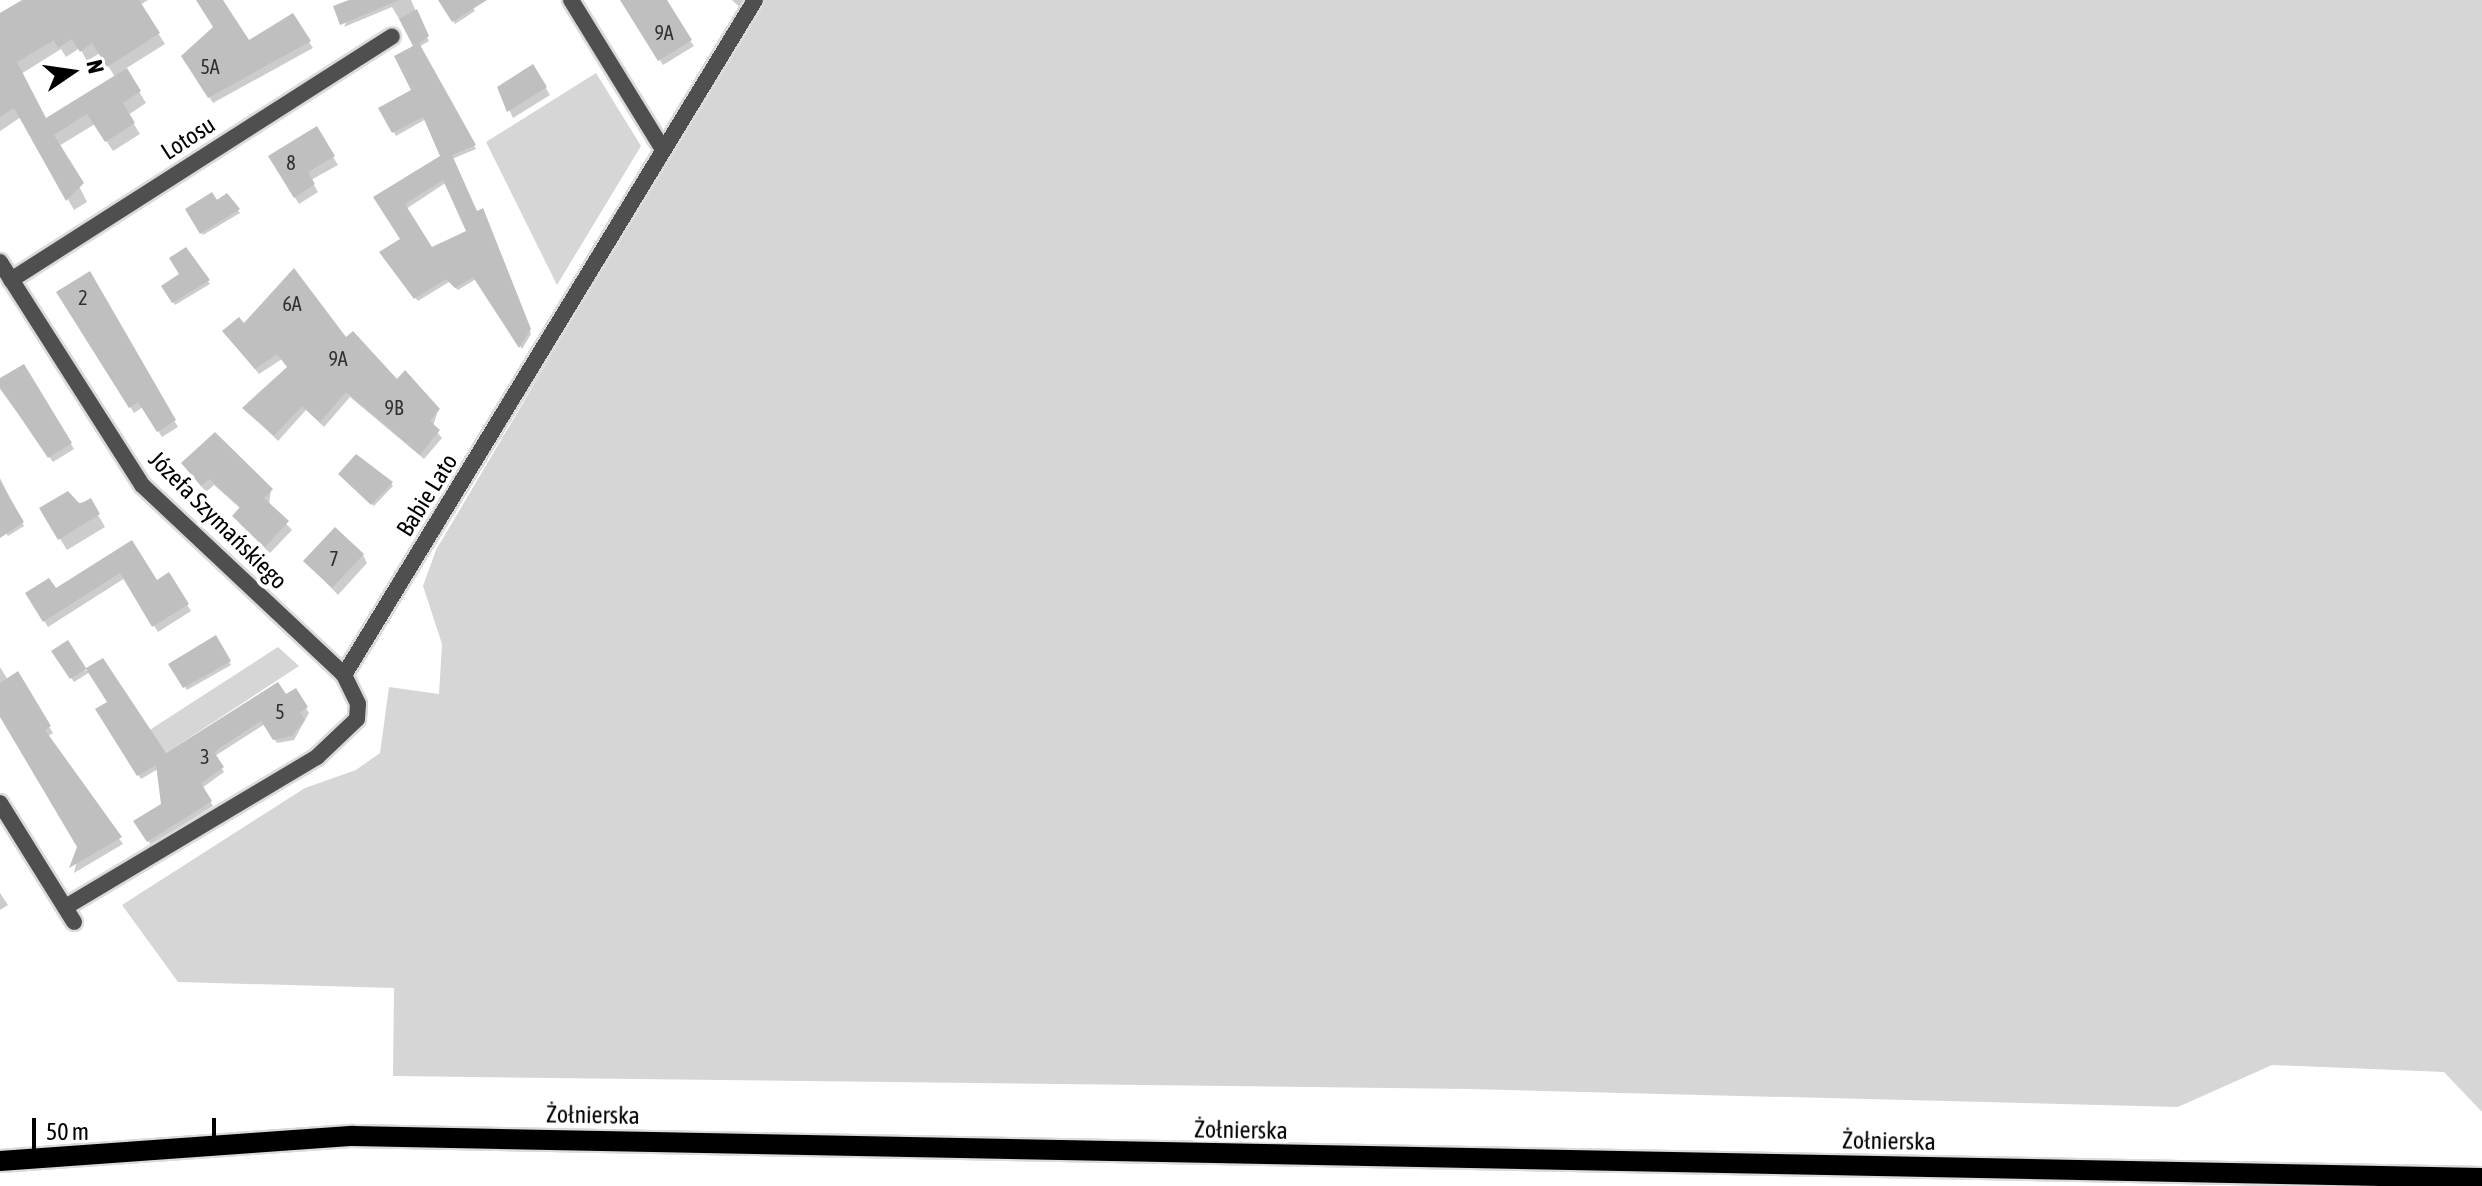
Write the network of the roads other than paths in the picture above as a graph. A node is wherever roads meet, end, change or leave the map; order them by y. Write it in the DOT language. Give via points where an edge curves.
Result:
graph roads {
  1 [pos="571,0"];
  2 [pos="755,0"];
  3 [pos="392,36"];
  4 [pos="662,148"];
  5 [pos="0,262"];
  6 [pos="11,280"];
  7 [pos="344,675"];
  8 [pos="0,803"];
  9 [pos="0,1161"];
  10 [pos="2482,1178"];
  1 -- 4 [label="street"];
  2 -- 4 [label="street, Babie Lato"];
  3 -- 6 [label="street, Lotosu"];
  4 -- 7 [label="street, Babie Lato"];
  5 -- 6 [label="street, Józefa Szymańskiego"];
  6 -- 7 [label="street, Józefa Szymańskiego" via="142,485"];
  7 -- 8 [label="street" via="359,710 338,741 89,891 69,914"];
  9 -- 10 [label="main road, Żołnierska" via="353,1136"];
}
